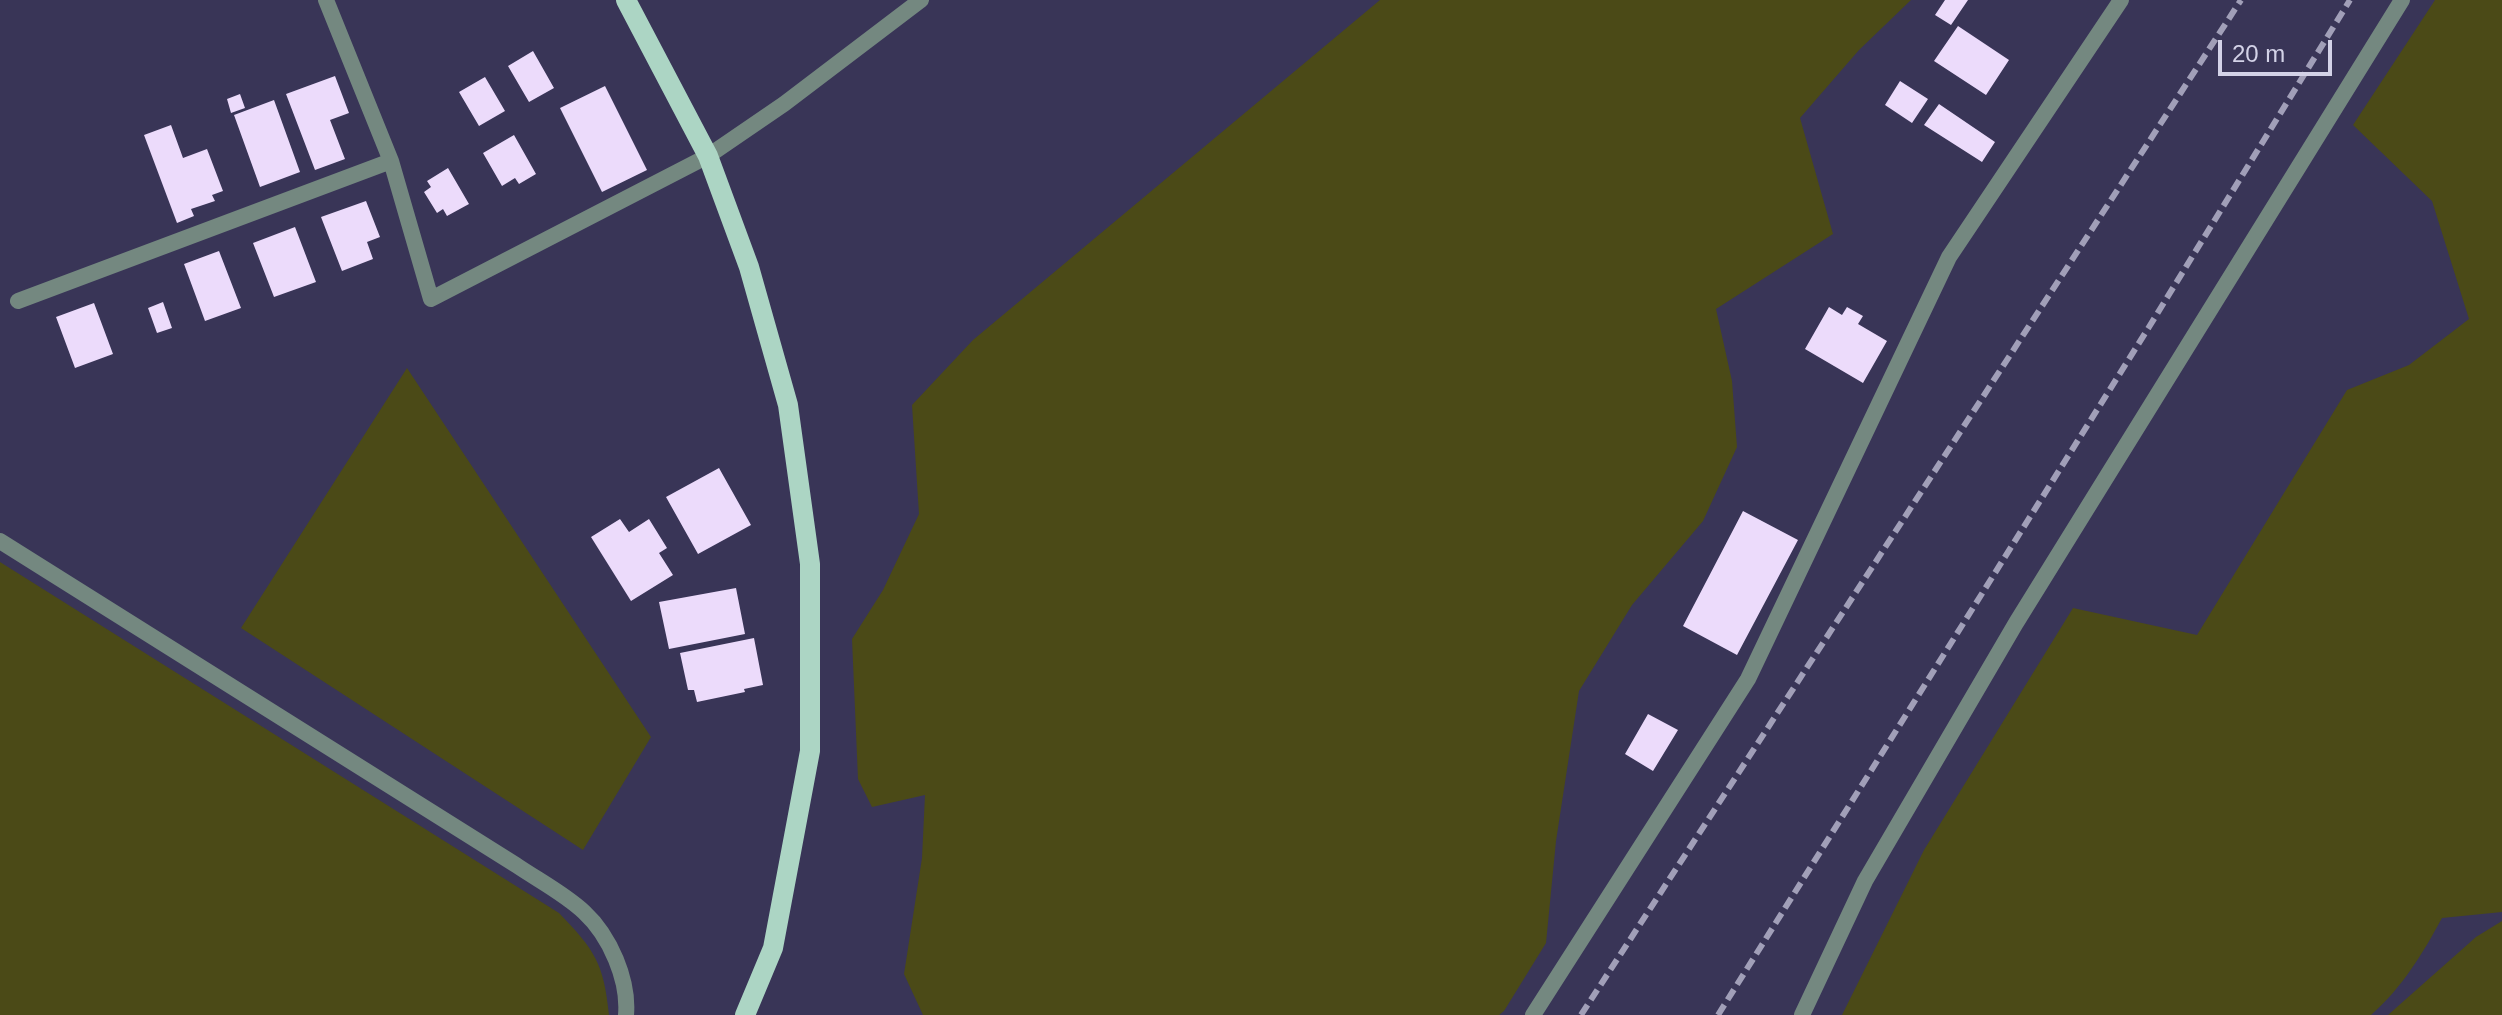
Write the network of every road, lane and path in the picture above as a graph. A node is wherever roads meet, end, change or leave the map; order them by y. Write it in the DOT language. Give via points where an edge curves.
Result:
graph roads {
  1 [pos="326,0"];
  2 [pos="626,0"];
  3 [pos="921,0"];
  4 [pos="2121,0"];
  5 [pos="2402,0"];
  6 [pos="708,156"];
  7 [pos="391,161"];
  8 [pos="18,301"];
  9 [pos="0,541"];
  10 [pos="626,1015"];
  11 [pos="745,1015"];
  12 [pos="1533,1015"];
  13 [pos="1802,1015"];
  1 -- 7 [label="street"];
  2 -- 6 [label="main road"];
  3 -- 6 [label="street"];
  4 -- 12 [label="street" via="1949,257 1748,679"];
  5 -- 13 [label="street" via="2016,623 1865,881"];
  6 -- 7 [label="street" via="431,299"];
  6 -- 11 [label="main road" via="749,267 788,405 810,564 810,751 773,948"];
  7 -- 8 [label="street"];
  9 -- 10 [label="street" via="584,912 605,938 621,974"];
}
